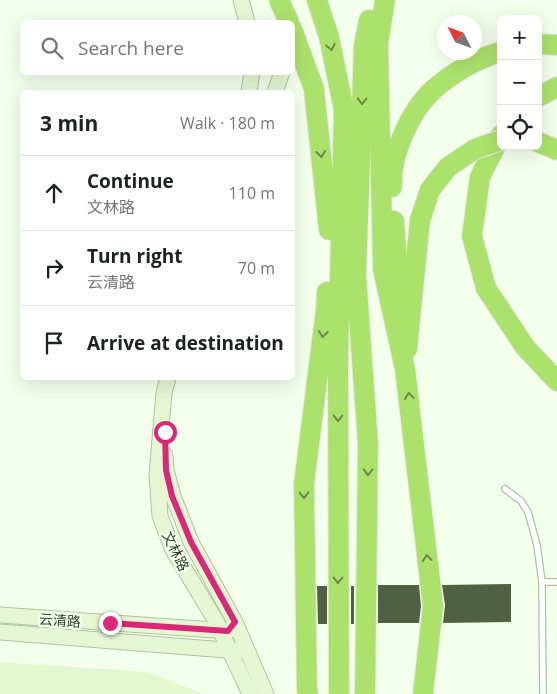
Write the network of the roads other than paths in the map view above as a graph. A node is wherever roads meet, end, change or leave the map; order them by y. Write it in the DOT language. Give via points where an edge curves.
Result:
graph roads {
  1 [pos="241,0"];
  2 [pos="279,0"];
  3 [pos="286,0"];
  4 [pos="317,0"];
  5 [pos="372,0"];
  6 [pos="385,0"];
  7 [pos="246,20"];
  8 [pos="287,20"];
  9 [pos="288,20"];
  10 [pos="295,37"];
  11 [pos="542,44"];
  12 [pos="557,45"];
  13 [pos="497,54"];
  14 [pos="252,75"];
  15 [pos="281,75"];
  16 [pos="557,87"];
  17 [pos="249,90"];
  18 [pos="275,90"];
  19 [pos="542,95"];
  20 [pos="497,141"];
  21 [pos="497,143"];
  22 [pos="542,144"];
  23 [pos="557,150"];
  24 [pos="330,223"];
  25 [pos="356,275"];
  26 [pos="340,298"];
  27 [pos="348,340"];
  28 [pos="405,369"];
  29 [pos="338,370"];
  30 [pos="168,380"];
  31 [pos="557,381"];
  32 [pos="164,394"];
  33 [pos="310,439"];
  34 [pos="368,444"];
  35 [pos="505,489"];
  36 [pos="542,582"];
  37 [pos="557,582"];
  38 [pos="0,615"];
  39 [pos="235,622"];
  40 [pos="220,631"];
  41 [pos="0,632"];
  42 [pos="244,642"];
  43 [pos="229,651"];
  44 [pos="250,694"];
  45 [pos="266,694"];
  46 [pos="308,694"];
  47 [pos="339,694"];
  48 [pos="365,694"];
  49 [pos="423,694"];
  50 [pos="543,694"];
  1 -- 7 [label="main road"];
  2 -- 8 [label="highway, bridge"];
  3 -- 9 [label="main road"];
  4 -- 26 [label="highway, one-way" via="329,36 344,110"];
  5 -- 25 [label="highway, one-way" via="364,45"];
  6 -- 28 [label="highway" via="378,44 383,269"];
  10 -- 24 [label="highway, one-way" via="314,89"];
  11 -- 12 [label="highway"];
  13 -- 28 [label="highway" via="461,69 433,90 412,117 399,146 391,175"];
  14 -- 17 [label="main road"];
  15 -- 18 [label="main road"];
  16 -- 19 [label="highway"];
  20 -- 28 [label="highway, bridge" via="475,148 448,167 430,190 420,220"];
  21 -- 31 [label="highway" via="480,177 472,236 486,288 524,347"];
  22 -- 23 [label="highway"];
  24 -- 26 [label="highway"];
  24 -- 33 [label="highway, one-way" via="326,310"];
  25 -- 27 [label="highway"];
  25 -- 34 [label="highway"];
  26 -- 27 [label="highway"];
  26 -- 29 [label="highway"];
  27 -- 29 [label="highway"];
  27 -- 34 [label="highway"];
  49 -- 28 [label="highway, one-way" via="433,606"];
  29 -- 33 [label="highway"];
  29 -- 47 [label="highway, one-way"];
  30 -- 32 [label="main road, 文林路"];
  32 -- 39 [label="main road, 文林路" via="166,470 172,496 191,542"];
  32 -- 40 [label="main road, 文林路" via="156,474 160,516 173,550"];
  33 -- 46 [label="highway, one-way" via="304,484"];
  34 -- 48 [label="highway, one-way"];
  35 -- 36 [label="lane" via="521,501 528,512"];
  36 -- 37 [label="lane"];
  36 -- 50 [label="lane"];
  38 -- 40 [label="main road, 云清路"];
  39 -- 40 [label="main road" via="228,631"];
  39 -- 42 [label="main road, 文林路"];
  40 -- 43 [label="main road, 文林路"];
  41 -- 43 [label="main road"];
  42 -- 43 [label="main road" via="237,652"];
  42 -- 45 [label="main road, 文林路"];
  43 -- 44 [label="main road, 文林路"];
}
